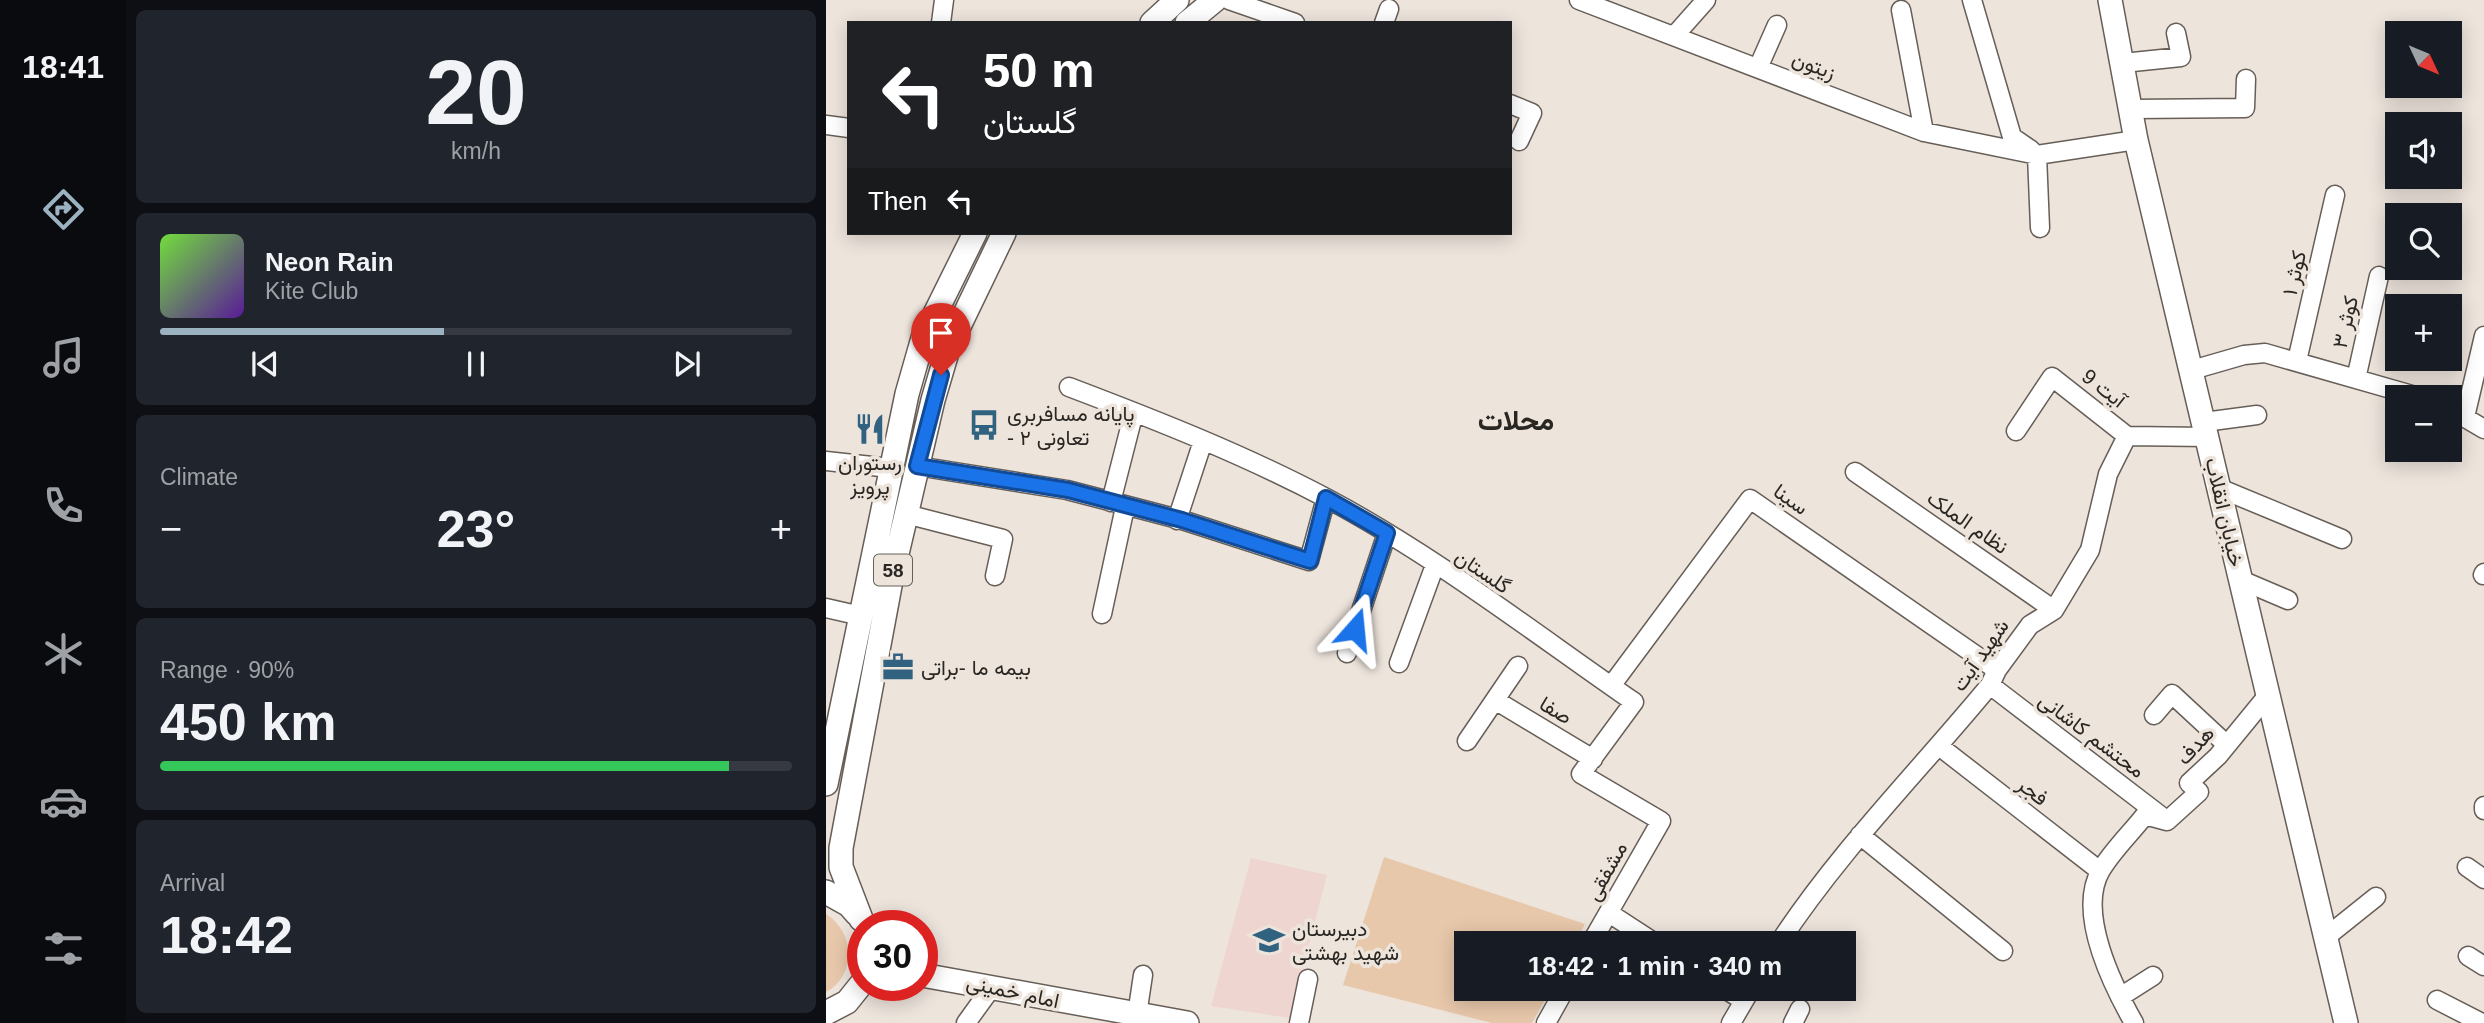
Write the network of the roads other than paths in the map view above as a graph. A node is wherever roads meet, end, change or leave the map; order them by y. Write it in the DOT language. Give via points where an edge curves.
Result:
graph roads {
  1 [pos="944,0"];
  2 [pos="1177,0"];
  3 [pos="1215,0"];
  4 [pos="1229,0"];
  5 [pos="1579,0"];
  6 [pos="1706,0"];
  7 [pos="1972,0"];
  8 [pos="2110,0"];
  9 [pos="1900,10"];
  10 [pos="942,21"];
  11 [pos="1154,21"];
  12 [pos="1189,21"];
  13 [pos="1289,21"];
  14 [pos="1777,25"];
  15 [pos="2176,33"];
  16 [pos="1675,36"];
  17 [pos="2123,63"];
  18 [pos="1758,68"];
  19 [pos="2246,79"];
  20 [pos="1512,105"];
  21 [pos="2132,109"];
  22 [pos="826,125"];
  23 [pos="847,128"];
  24 [pos="1924,132"];
  25 [pos="2136,140"];
  26 [pos="1519,141"];
  27 [pos="2036,155"];
  28 [pos="2335,195"];
  29 [pos="2040,228"];
  30 [pos="974,235"];
  31 [pos="1003,235"];
  32 [pos="2379,276"];
  33 [pos="2484,336"];
  34 [pos="2297,361"];
  35 [pos="2192,370"];
  36 [pos="2356,379"];
  37 [pos="1069,387"];
  38 [pos="2385,387"];
  39 [pos="2462,401"];
  40 [pos="1134,412"];
  41 [pos="2257,415"];
  42 [pos="2462,415"];
  43 [pos="2206,429"];
  44 [pos="2484,429"];
  45 [pos="2016,431"];
  46 [pos="2127,436"];
  47 [pos="1203,441"];
  48 [pos="826,461"];
  49 [pos="917,466"];
  50 [pos="890,468"];
  51 [pos="1855,472"];
  52 [pos="2219,488"];
  53 [pos="1326,498"];
  54 [pos="1118,505"];
  55 [pos="906,513"];
  56 [pos="1177,520"];
  57 [pos="1387,533"];
  58 [pos="2342,539"];
  59 [pos="1435,565"];
  60 [pos="995,576"];
  61 [pos="2241,580"];
  62 [pos="2288,600"];
  63 [pos="826,608"];
  64 [pos="2054,610"];
  65 [pos="1102,614"];
  66 [pos="862,616"];
  67 [pos="1347,653"];
  68 [pos="1399,663"];
  69 [pos="1518,666"];
  70 [pos="1994,678"];
  71 [pos="1611,686"];
  72 [pos="2268,695"];
  73 [pos="1495,700"];
  74 [pos="2154,715"];
  75 [pos="1467,741"];
  76 [pos="2227,745"];
  77 [pos="1939,747"];
  78 [pos="829,755"];
  79 [pos="1593,760"];
  80 [pos="826,784"];
  81 [pos="2167,821"];
  82 [pos="1860,835"];
  83 [pos="833,861"];
  84 [pos="2467,867"];
  85 [pos="2100,871"];
  86 [pos="2484,879"];
  87 [pos="826,892"];
  88 [pos="2376,897"];
  89 [pos="853,910"];
  90 [pos="857,910"];
  91 [pos="1609,913"];
  92 [pos="1598,931"];
  93 [pos="1637,931"];
  94 [pos="1787,931"];
  95 [pos="2326,937"];
  96 [pos="2003,951"];
  97 [pos="2468,956"];
  98 [pos="2484,966"];
  99 [pos="1143,975"];
  100 [pos="2153,976"];
  101 [pos="938,978"];
  102 [pos="1308,979"];
  103 [pos="992,987"];
  104 [pos="2120,997"];
  105 [pos="847,999"];
  106 [pos="2437,1000"];
  107 [pos="1744,1001"];
  108 [pos="829,1014"];
  109 [pos="1137,1015"];
  110 [pos="1107,1017"];
  111 [pos="1173,1022"];
  112 [pos="966,1023"];
  113 [pos="1299,1023"];
  114 [pos="1731,1023"];
  115 [pos="2134,1023"];
  116 [pos="2346,1023"];
  117 [pos="2482,1023"];
  1 -- 10 [label="street"];
  2 -- 11 [label="main road"];
  3 -- 12 [label="main road"];
  4 -- 13 [label="street"];
  5 -- 16 [label="street, زیتون"];
  6 -- 16 [label="street"];
  7 -- 27 [label="street" via="2012,137"];
  8 -- 17 [label="main road, خیابان انقلاب"];
  9 -- 24 [label="street"];
  14 -- 18 [label="street"];
  15 -- 17 [label="street" via="2180,57"];
  16 -- 18 [label="street, زیتون"];
  17 -- 21 [label="main road, خیابان انقلاب"];
  18 -- 24 [label="street, زیتون"];
  19 -- 21 [label="street" via="2245,108"];
  20 -- 26 [label="street" via="1532,113"];
  21 -- 25 [label="main road, خیابان انقلاب"];
  22 -- 23 [label="street"];
  24 -- 27 [label="street, زیتون"];
  25 -- 27 [label="street"];
  25 -- 35 [label="main road, خیابان انقلاب"];
  27 -- 29 [label="street"];
  28 -- 34 [label="street, کوثر ۱"];
  30 -- 50 [label="main road, 58" via="923,338"];
  31 -- 49 [label="main road, 58" via="948,349"];
  32 -- 36 [label="street, کوثر ۳"];
  33 -- 39 [label="street"];
  34 -- 35 [label="street" via="2265,353"];
  34 -- 36 [label="street"];
  35 -- 43 [label="main road, خیابان انقلاب"];
  36 -- 38 [label="street"];
  37 -- 40 [label="street, گلستان"];
  40 -- 47 [label="street, گلستان"];
  40 -- 54 [label="street"];
  41 -- 43 [label="street"];
  42 -- 44 [label="street"];
  43 -- 46 [label="street"];
  43 -- 52 [label="main road, خیابان انقلاب"];
  45 -- 46 [label="street, آیت 9" via="2052,377"];
  46 -- 64 [label="street, شهید آیت" via="2108,474 2090,550"];
  47 -- 53 [label="street, گلستان"];
  47 -- 56 [label="street"];
  48 -- 50 [label="street"];
  49 -- 54 [label="street" via="1055,488"];
  49 -- 55 [label="main road, 58"];
  50 -- 66 [label="main road, 58"];
  51 -- 64 [label="street, نظام الملک"];
  52 -- 58 [label="street"];
  52 -- 61 [label="main road, خیابان انقلاب"];
  53 -- 56 [label="street" via="1310,561"];
  53 -- 57 [label="street, گلستان"];
  54 -- 56 [label="street"];
  54 -- 65 [label="street"];
  55 -- 60 [label="street" via="1003,538"];
  55 -- 83 [label="main road, 58"];
  57 -- 59 [label="street, گلستان"];
  57 -- 67 [label="street"];
  59 -- 68 [label="street"];
  59 -- 71 [label="street, گلستان"];
  61 -- 62 [label="street"];
  61 -- 72 [label="main road, خیابان انقلاب"];
  63 -- 66 [label="street"];
  64 -- 70 [label="street, شهید آیت" via="2029,625"];
  66 -- 78 [label="main road, 58"];
  69 -- 73 [label="street"];
  70 -- 71 [label="street, سینا" via="1750,499"];
  70 -- 77 [label="street, شهید آیت"];
  70 -- 81 [label="street, محتشم کاشانی"];
  71 -- 79 [label="street, گلستان" via="1634,702"];
  72 -- 76 [label="street, هدف"];
  72 -- 95 [label="main road, خیابان انقلاب"];
  73 -- 75 [label="street"];
  73 -- 79 [label="street, صفا"];
  74 -- 76 [label="street" via="2172,694"];
  76 -- 81 [label="street, هدف" via="2189,783 2199,792"];
  77 -- 82 [label="street, شهید آیت"];
  77 -- 85 [label="street, فجر"];
  78 -- 80 [label="main road, 58"];
  79 -- 91 [label="street, مشفقی" via="1581,774 1661,821"];
  81 -- 85 [label="street" via="2145,815"];
  82 -- 94 [label="street, شهید آیت"];
  82 -- 96 [label="street"];
  83 -- 90 [label="main road, 58"];
  84 -- 86 [label="street"];
  85 -- 104 [label="street" via="2091,897 2100,946"];
  87 -- 89 [label="main road, 58"];
  88 -- 95 [label="street"];
  91 -- 92 [label="street, مشفقی"];
  91 -- 93 [label="street"];
  95 -- 116 [label="main road, خیابان انقلاب"];
  97 -- 98 [label="street"];
  99 -- 109 [label="street"];
  100 -- 104 [label="street"];
  101 -- 103 [label="main road, امام خمینی"];
  102 -- 113 [label="street"];
  103 -- 110 [label="main road, امام خمینی"];
  103 -- 112 [label="street"];
  104 -- 115 [label="street"];
  105 -- 108 [label="main road"];
  106 -- 117 [label="street"];
  107 -- 114 [label="street"];
  109 -- 110 [label="main road, امام خمینی"];
  109 -- 111 [label="main road, امام خمینی"];
}
